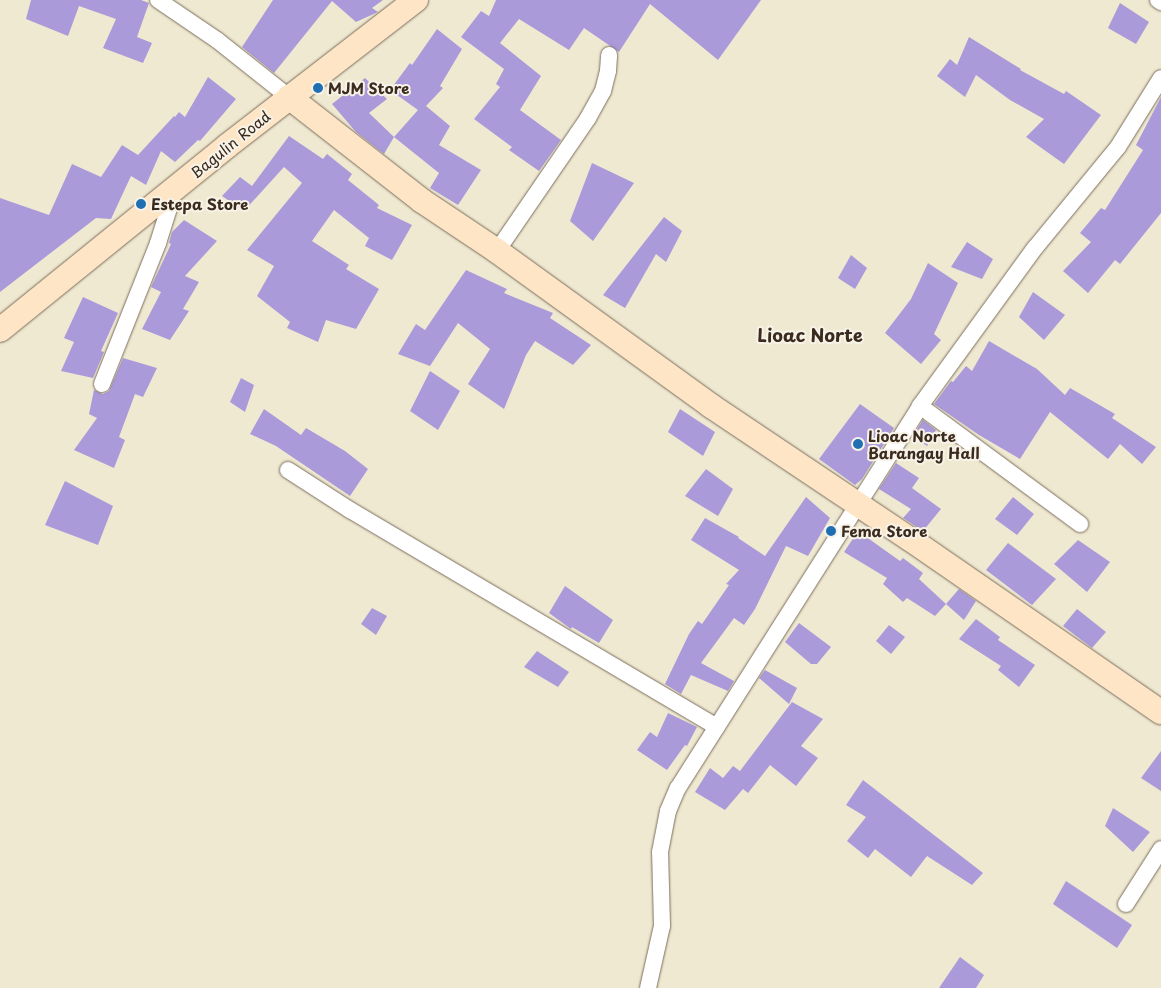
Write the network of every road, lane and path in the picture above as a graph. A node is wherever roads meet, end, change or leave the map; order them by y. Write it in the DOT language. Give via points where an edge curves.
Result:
graph roads {
  1 [pos="158,0"];
  2 [pos="416,0"];
  3 [pos="609,55"];
  4 [pos="1161,78"];
  5 [pos="289,97"];
  6 [pos="175,189"];
  7 [pos="497,251"];
  8 [pos="0,330"];
  9 [pos="102,384"];
  10 [pos="920,406"];
  11 [pos="288,470"];
  12 [pos="858,506"];
  13 [pos="1080,524"];
  14 [pos="1161,712"];
  15 [pos="717,727"];
  16 [pos="1161,849"];
  17 [pos="1126,904"];
  18 [pos="648,988"];
  1 -- 5 [label="street" via="217,40"];
  2 -- 5 [label="street, Bagulin Road"];
  3 -- 7 [label="street" via="603,91"];
  4 -- 10 [label="street" via="1118,148 1035,248"];
  5 -- 6 [label="street, Bagulin Road"];
  5 -- 7 [label="street" via="422,201"];
  6 -- 8 [label="street, Bagulin Road"];
  6 -- 9 [label="street" via="158,243"];
  7 -- 12 [label="street" via="711,406"];
  10 -- 12 [label="street"];
  10 -- 13 [label="street"];
  11 -- 15 [label="street"];
  12 -- 14 [label="street"];
  12 -- 15 [label="street"];
  15 -- 18 [label="street" via="678,788 668,811 660,852 662,926"];
  16 -- 17 [label="street"];
}
